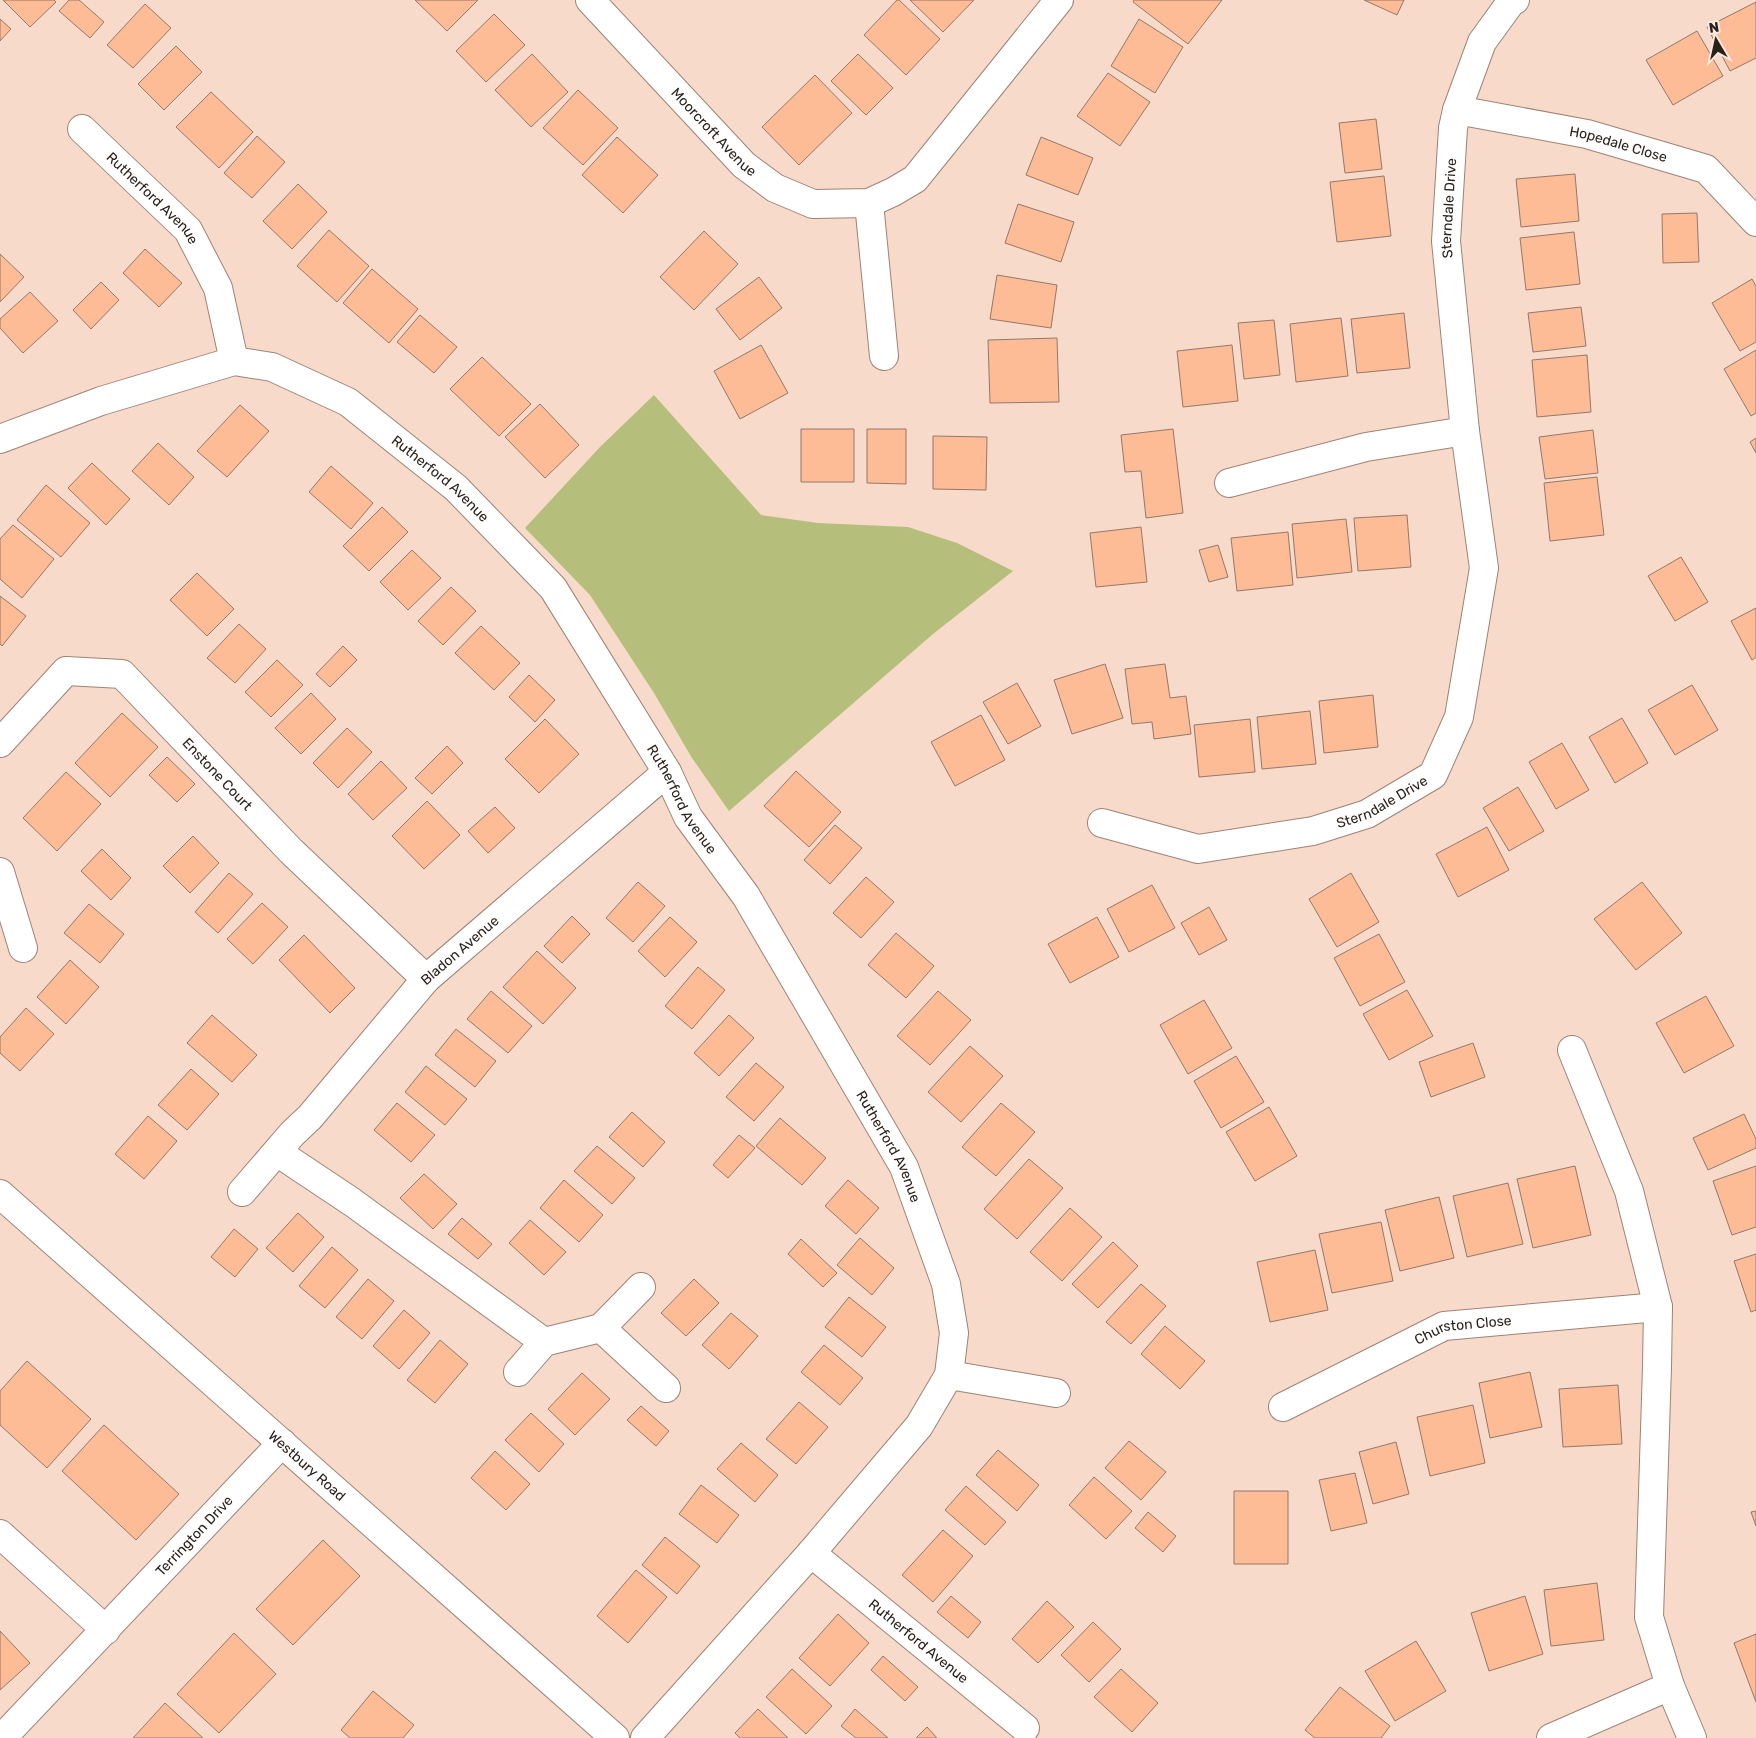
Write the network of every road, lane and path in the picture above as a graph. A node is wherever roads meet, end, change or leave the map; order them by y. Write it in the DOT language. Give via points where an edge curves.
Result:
graph roads {
  1 [pos="590,0"];
  2 [pos="1059,0"];
  3 [pos="1515,0"];
  4 [pos="1457,110"];
  5 [pos="82,129"];
  6 [pos="869,203"];
  7 [pos="1756,222"];
  8 [pos="884,356"];
  9 [pos="234,362"];
  10 [pos="1465,431"];
  11 [pos="3,434"];
  12 [pos="1229,483"];
  13 [pos="0,743"];
  14 [pos="667,772"];
  15 [pos="1102,823"];
  16 [pos="0,872"];
  17 [pos="23,948"];
  18 [pos="426,978"];
  19 [pos="1572,1050"];
  20 [pos="277,1152"];
  21 [pos="242,1192"];
  22 [pos="0,1194"];
  23 [pos="641,1287"];
  24 [pos="1658,1307"];
  25 [pos="601,1328"];
  26 [pos="544,1342"];
  27 [pos="518,1372"];
  28 [pos="949,1374"];
  29 [pos="666,1388"];
  30 [pos="1056,1393"];
  31 [pos="1284,1407"];
  32 [pos="282,1443"];
  33 [pos="0,1534"];
  34 [pos="811,1553"];
  35 [pos="106,1630"];
  36 [pos="1670,1686"];
  37 [pos="1025,1728"];
  38 [pos="2,1738"];
  39 [pos="615,1738"];
  40 [pos="645,1738"];
  41 [pos="1551,1738"];
  42 [pos="1692,1738"];
  1 -- 6 [label="street, Moorcroft Avenue" via="744,165 775,188 813,204"];
  2 -- 6 [label="street, Moorcroft Avenue" via="915,179"];
  3 -- 4 [label="street, Sterndale Drive" via="1482,42"];
  4 -- 7 [label="street, Hopedale Close" via="1587,134 1706,169"];
  4 -- 10 [label="street, Sterndale Drive" via="1446,241"];
  5 -- 9 [label="street, Rutherford Avenue" via="188,230 218,288"];
  6 -- 8 [label="street"];
  9 -- 11 [label="street, Rutherford Avenue"];
  9 -- 14 [label="street, Rutherford Avenue" via="272,367 348,402 456,488 553,588"];
  10 -- 12 [label="street" via="1366,447"];
  10 -- 15 [label="street, Sterndale Drive" via="1484,568 1459,716 1433,776 1367,814 1313,831 1198,849"];
  13 -- 18 [label="street, Enstone Court" via="66,671 122,674 291,851"];
  14 -- 18 [label="street, Bladon Avenue"];
  14 -- 28 [label="street, Rutherford Avenue" via="688,817 746,896 904,1167 946,1284 954,1333"];
  16 -- 17 [label="street"];
  18 -- 20 [label="street, Bladon Avenue"];
  19 -- 24 [label="street" via="1629,1191"];
  20 -- 21 [label="street, Bladon Avenue"];
  20 -- 26 [label="street" via="352,1202"];
  22 -- 32 [label="street, Westbury Road"];
  23 -- 25 [label="street"];
  24 -- 31 [label="street, Churston Close" via="1444,1326"];
  24 -- 36 [label="street" via="1649,1616"];
  25 -- 26 [label="street"];
  25 -- 29 [label="street"];
  26 -- 27 [label="street"];
  28 -- 30 [label="street"];
  28 -- 34 [label="street, Rutherford Avenue" via="919,1426"];
  32 -- 35 [label="street, Terrington Drive"];
  32 -- 39 [label="street, Westbury Road"];
  33 -- 35 [label="street"];
  34 -- 37 [label="street, Rutherford Avenue"];
  34 -- 40 [label="street, Rutherford Avenue"];
  35 -- 38 [label="street, Terrington Drive"];
  36 -- 41 [label="street"];
  36 -- 42 [label="street"];
}
